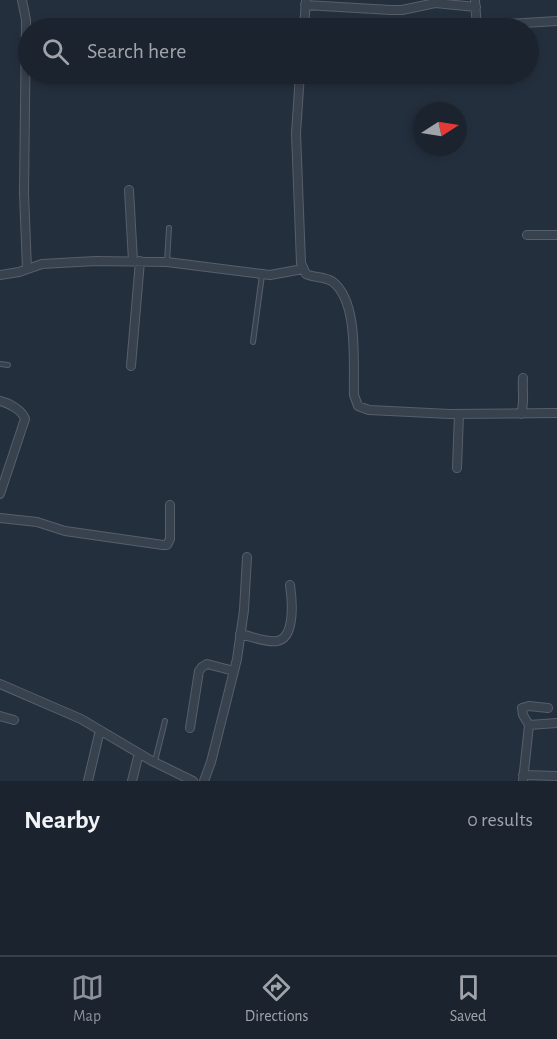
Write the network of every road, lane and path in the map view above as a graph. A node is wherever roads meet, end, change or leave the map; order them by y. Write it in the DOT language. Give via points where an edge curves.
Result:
graph roads {
  1 [pos="22,0"];
  2 [pos="306,3"];
  3 [pos="476,4"];
  4 [pos="26,18"];
  5 [pos="305,18"];
  6 [pos="557,21"];
  7 [pos="539,22"];
  8 [pos="25,84"];
  9 [pos="299,84"];
  10 [pos="129,190"];
  11 [pos="169,228"];
  12 [pos="527,235"];
  13 [pos="557,235"];
  14 [pos="136,261"];
  15 [pos="167,262"];
  16 [pos="27,268"];
  17 [pos="303,269"];
  18 [pos="262,274"];
  19 [pos="0,275"];
  20 [pos="253,342"];
  21 [pos="0,364"];
  22 [pos="9,364"];
  23 [pos="131,366"];
  24 [pos="523,378"];
  25 [pos="0,402"];
  26 [pos="557,413"];
  27 [pos="459,414"];
  28 [pos="520,414"];
  29 [pos="458,468"];
  30 [pos="0,494"];
  31 [pos="170,505"];
  32 [pos="0,518"];
  33 [pos="247,557"];
  34 [pos="290,585"];
  35 [pos="240,633"];
  36 [pos="234,671"];
  37 [pos="0,684"];
  38 [pos="548,708"];
  39 [pos="0,716"];
  40 [pos="14,720"];
  41 [pos="165,721"];
  42 [pos="557,723"];
  43 [pos="529,725"];
  44 [pos="190,728"];
  45 [pos="100,730"];
  46 [pos="139,753"];
  47 [pos="154,762"];
  48 [pos="557,776"];
  49 [pos="523,778"];
  50 [pos="88,781"];
  51 [pos="132,781"];
  52 [pos="193,781"];
  53 [pos="204,781"];
  1 -- 4 [label="street"];
  2 -- 3 [label="street" via="391,10 435,3"];
  2 -- 5 [label="street"];
  6 -- 7 [label="street"];
  8 -- 16 [label="street"];
  9 -- 17 [label="street" via="296,133"];
  10 -- 14 [label="street"];
  11 -- 15 [label="lane"];
  12 -- 13 [label="street"];
  14 -- 15 [label="street"];
  14 -- 16 [label="street" via="53,262"];
  14 -- 23 [label="street"];
  15 -- 18 [label="street"];
  16 -- 19 [label="street"];
  17 -- 18 [label="street"];
  17 -- 27 [label="street" via="311,276 333,282 347,303 358,405 369,411"];
  18 -- 20 [label="lane"];
  21 -- 22 [label="lane"];
  24 -- 28 [label="street" via="525,403"];
  25 -- 30 [label="street" via="10,405 25,419"];
  26 -- 28 [label="street"];
  27 -- 28 [label="street"];
  27 -- 29 [label="street"];
  31 -- 32 [label="street" via="167,545"];
  33 -- 35 [label="street"];
  34 -- 35 [label="street" via="292,615 282,640"];
  35 -- 36 [label="street"];
  36 -- 44 [label="street" via="207,664 202,667"];
  36 -- 53 [label="street"];
  37 -- 45 [label="street"];
  38 -- 43 [label="street" via="522,708"];
  39 -- 40 [label="street"];
  41 -- 47 [label="lane"];
  42 -- 43 [label="street"];
  43 -- 49 [label="street"];
  45 -- 46 [label="street"];
  45 -- 50 [label="street"];
  46 -- 47 [label="street"];
  46 -- 51 [label="street"];
  47 -- 52 [label="street"];
  48 -- 49 [label="street"];
}
